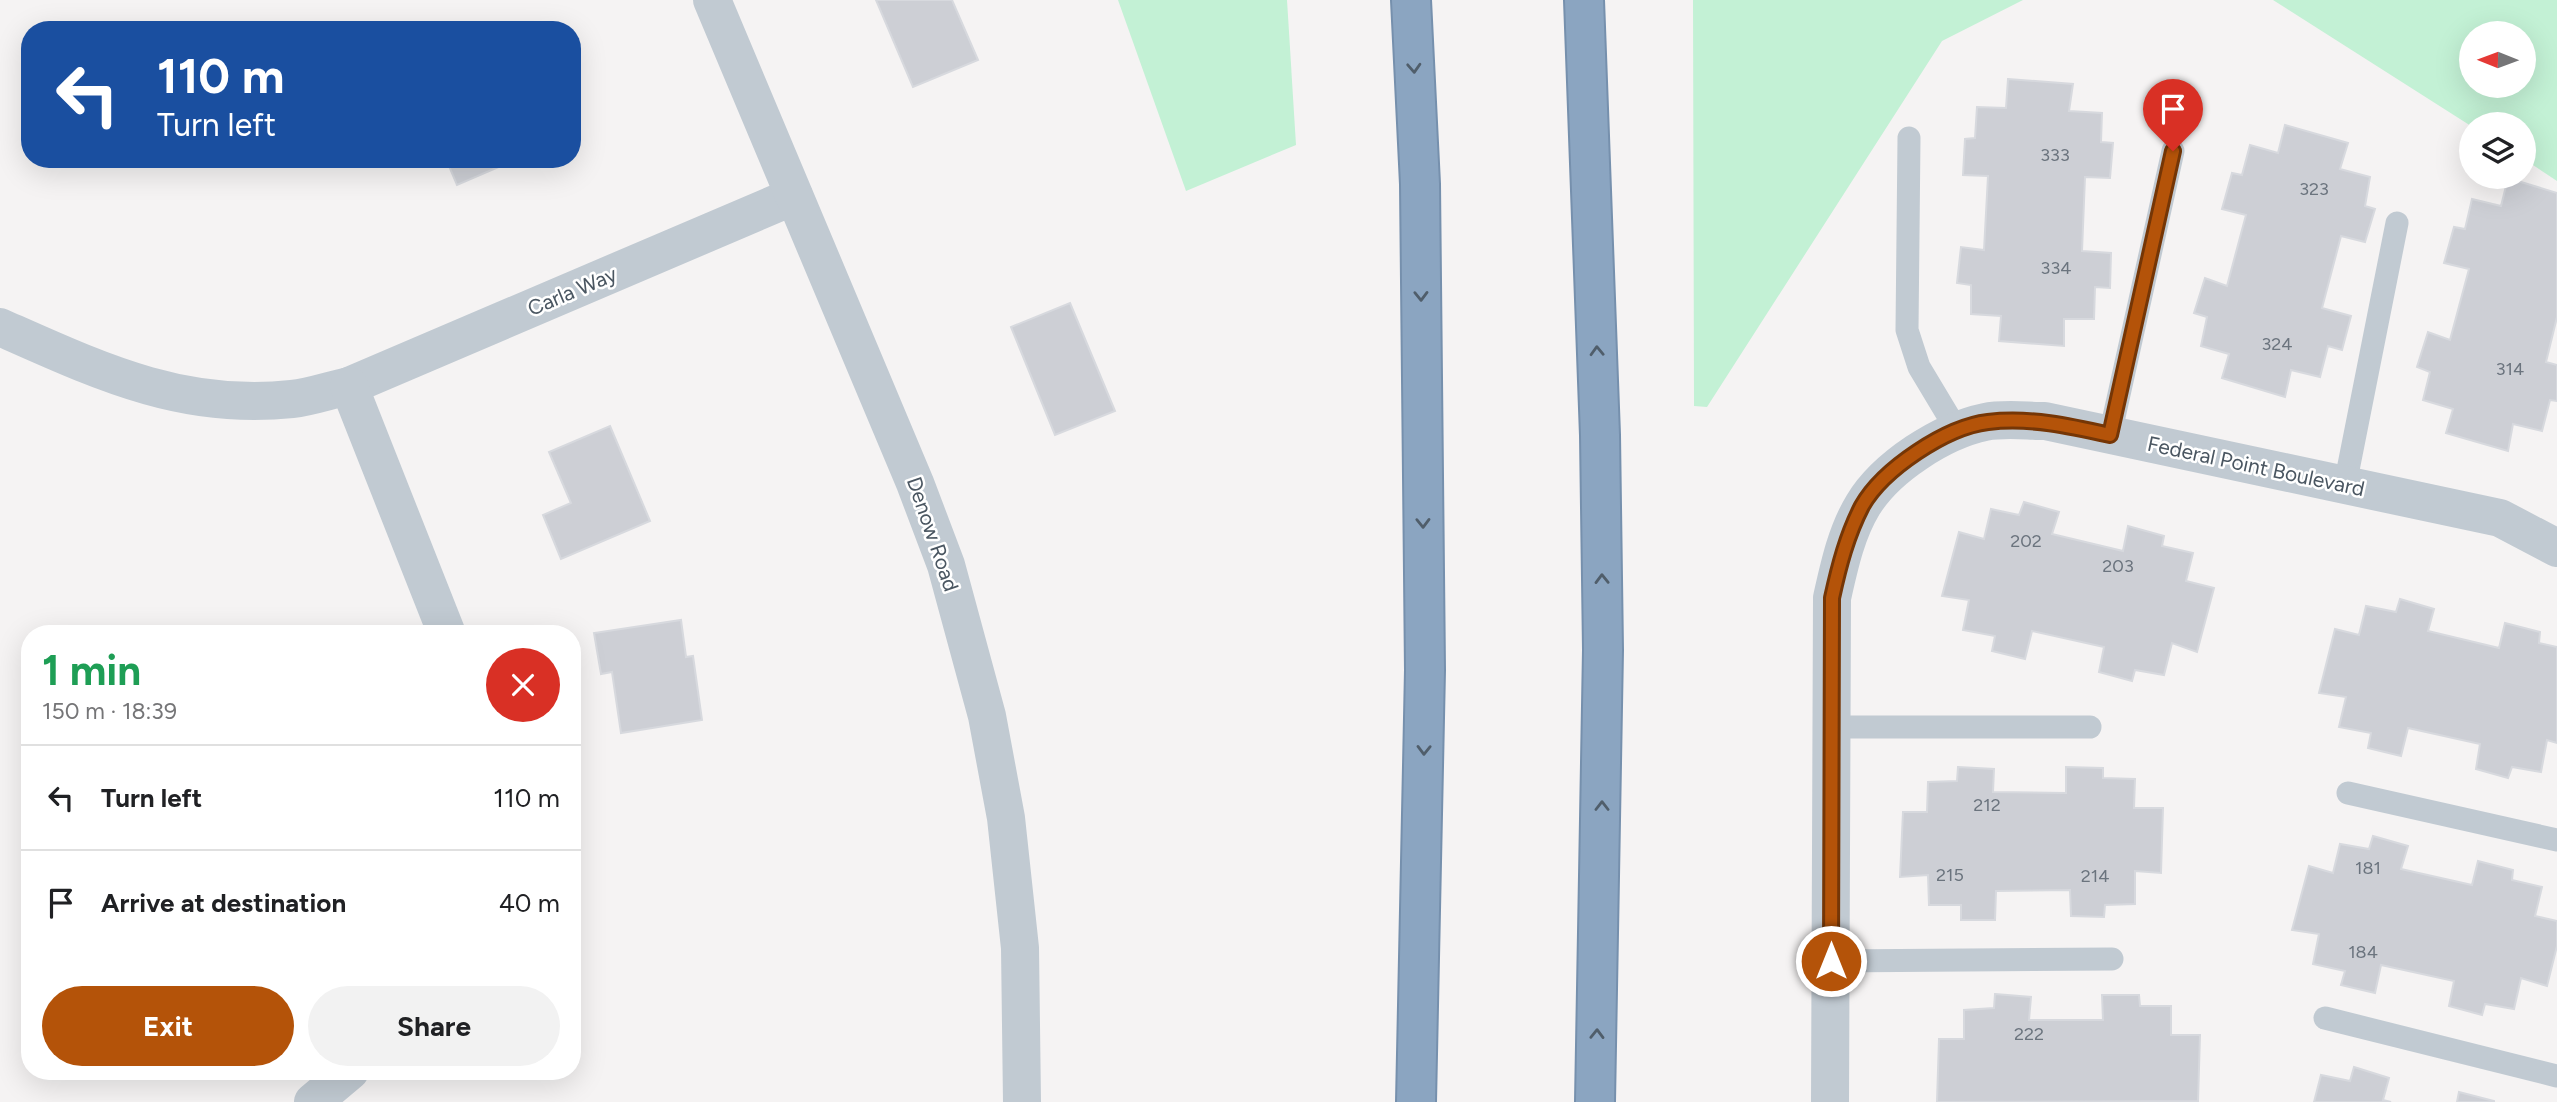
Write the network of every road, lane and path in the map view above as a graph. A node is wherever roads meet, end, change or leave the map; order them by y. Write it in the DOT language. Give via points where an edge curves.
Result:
graph roads {
  1 [pos="712,0"];
  2 [pos="1411,0"];
  3 [pos="1584,0"];
  4 [pos="1909,138"];
  5 [pos="2173,151"];
  6 [pos="794,196"];
  7 [pos="2397,223"];
  8 [pos="0,327"];
  9 [pos="349,386"];
  10 [pos="1958,432"];
  11 [pos="2110,435"];
  12 [pos="2345,485"];
  13 [pos="2554,539"];
  14 [pos="443,625"];
  15 [pos="1832,727"];
  16 [pos="2090,727"];
  17 [pos="2348,793"];
  18 [pos="2557,840"];
  19 [pos="2112,960"];
  20 [pos="1831,961"];
  21 [pos="2325,1018"];
  22 [pos="2557,1076"];
  23 [pos="339,1080"];
  24 [pos="313,1102"];
  25 [pos="1022,1102"];
  26 [pos="1416,1102"];
  27 [pos="1595,1102"];
  28 [pos="1830,1102"];
  1 -- 6 [label="street, Denow Road"];
  2 -- 26 [label="highway, one-way" via="1420,184 1425,670"];
  27 -- 3 [label="highway, one-way" via="1603,650"];
  4 -- 10 [label="lane" via="1907,330 1919,367"];
  5 -- 11 [label="lane"];
  6 -- 9 [label="street, Carla Way"];
  6 -- 25 [label="street, Denow Road" via="946,565 988,716 1006,818 1020,948"];
  7 -- 12 [label="lane"];
  8 -- 9 [label="street, Carla Way" via="108,375 168,394 231,402 293,399"];
  9 -- 14 [label="street"];
  10 -- 11 [label="street, Federal Point Boulevard" via="1986,422 2045,421"];
  10 -- 15 [label="street, Federal Point Boulevard" via="1935,440 1896,468 1863,505 1841,557 1832,598"];
  11 -- 12 [label="street, Federal Point Boulevard"];
  12 -- 13 [label="street, Federal Point Boulevard" via="2500,518"];
  15 -- 16 [label="lane"];
  15 -- 20 [label="street, Federal Point Boulevard"];
  17 -- 18 [label="lane"];
  19 -- 20 [label="lane"];
  20 -- 28 [label="street, Federal Point Boulevard"];
  21 -- 22 [label="lane"];
  23 -- 24 [label="street"];
}
